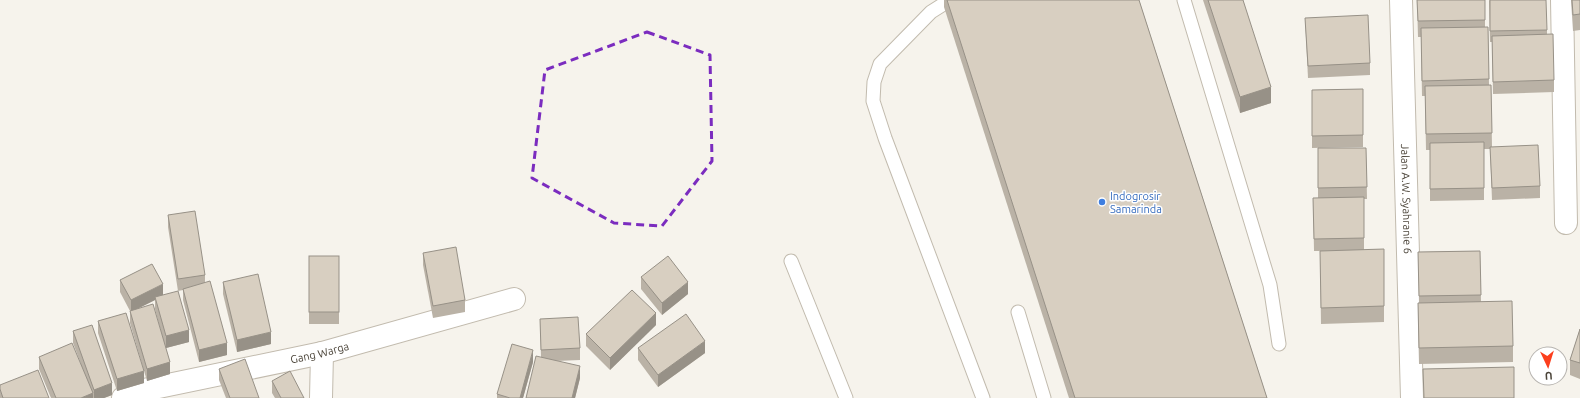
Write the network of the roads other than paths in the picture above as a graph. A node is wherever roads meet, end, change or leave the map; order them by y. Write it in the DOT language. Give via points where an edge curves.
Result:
graph roads {
  1 [pos="950,0"];
  2 [pos="1184,0"];
  3 [pos="1401,0"];
  4 [pos="1562,0"];
  5 [pos="1566,223"];
  6 [pos="791,261"];
  7 [pos="514,298"];
  8 [pos="1018,312"];
  9 [pos="1279,344"];
  10 [pos="322,352"];
  11 [pos="123,398"];
  12 [pos="321,398"];
  13 [pos="846,398"];
  14 [pos="983,398"];
  15 [pos="1044,398"];
  16 [pos="1412,398"];
  1 -- 14 [label="lane" via="931,12 880,64 874,82 873,101"];
  2 -- 9 [label="lane" via="1270,285"];
  3 -- 16 [label="street, Jalan A.W. Syahranie 6"];
  4 -- 5 [label="street"];
  6 -- 13 [label="lane"];
  7 -- 10 [label="street, Gang Warga"];
  8 -- 15 [label="lane"];
  10 -- 11 [label="street, Gang Warga" via="144,390"];
  10 -- 12 [label="street"];
}
